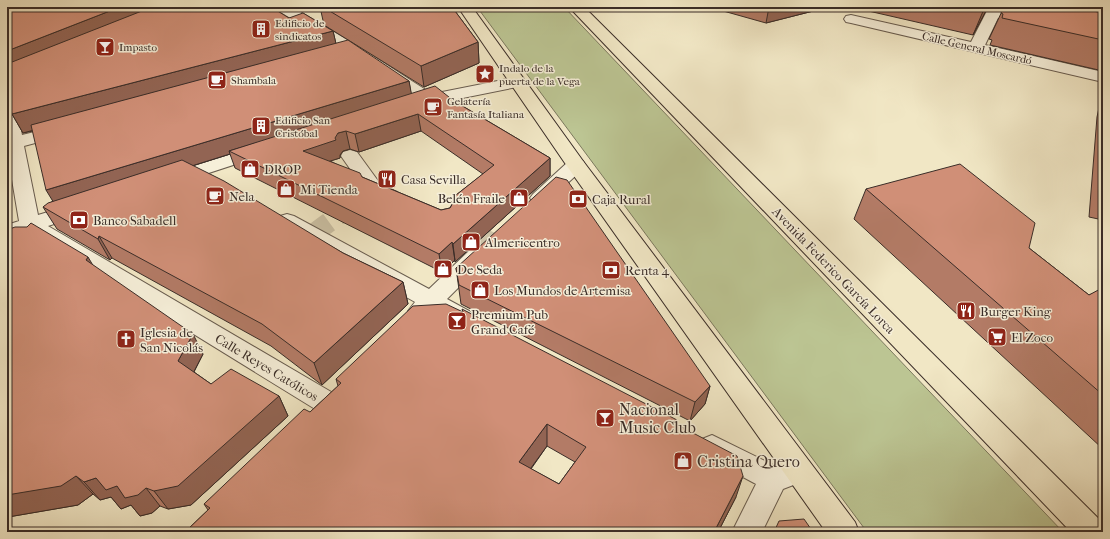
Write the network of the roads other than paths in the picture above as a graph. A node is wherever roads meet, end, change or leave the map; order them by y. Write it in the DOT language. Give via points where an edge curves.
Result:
graph roads {
  1 [pos="282,7"];
  2 [pos="464,7"];
  3 [pos="576,7"];
  4 [pos="995,10"];
  5 [pos="851,19"];
  6 [pos="1045,24"];
  7 [pos="976,48"];
  8 [pos="354,50"];
  9 [pos="332,56"];
  10 [pos="1103,77"];
  11 [pos="517,82"];
  12 [pos="428,99"];
  13 [pos="7,102"];
  14 [pos="398,108"];
  15 [pos="75,127"];
  16 [pos="14,143"];
  17 [pos="279,145"];
  18 [pos="350,156"];
  19 [pos="576,165"];
  20 [pos="191,173"];
  21 [pos="155,184"];
  22 [pos="218,186"];
  23 [pos="96,203"];
  24 [pos="409,205"];
  25 [pos="266,210"];
  26 [pos="525,212"];
  27 [pos="30,224"];
  28 [pos="7,232"];
  29 [pos="497,237"];
  30 [pos="431,301"];
  31 [pos="480,326"];
  32 [pos="402,327"];
  33 [pos="306,418"];
  34 [pos="696,439"];
  35 [pos="786,475"];
  36 [pos="747,532"];
  37 [pos="844,532"];
  38 [pos="1091,532"];
  1 -- 8 [label="street"];
  2 -- 11 [label="main road"];
  3 -- 38 [label="main road, Avenida Federico García Lorca"];
  4 -- 6 [label="street"];
  4 -- 7 [label="street"];
  5 -- 7 [label="street, Calle General Moscardó"];
  7 -- 10 [label="street, Calle General Moscardó"];
  8 -- 9 [label="street"];
  8 -- 12 [label="street"];
  11 -- 12 [label="street"];
  11 -- 19 [label="main road"];
  12 -- 14 [label="street"];
  13 -- 16 [label="street"];
  15 -- 16 [label="street"];
  16 -- 27 [label="street"];
  17 -- 20 [label="street"];
  18 -- 24 [label="street" via="374,189"];
  19 -- 26 [label="street"];
  19 -- 35 [label="main road"];
  20 -- 21 [label="street"];
  20 -- 22 [label="street"];
  23 -- 27 [label="street"];
  25 -- 30 [label="street"];
  27 -- 28 [label="street"];
  27 -- 33 [label="street, Calle Reyes Católicos" via="332,394"];
  29 -- 30 [label="street"];
  30 -- 31 [label="street"];
  30 -- 32 [label="street"];
  34 -- 35 [label="street"];
  35 -- 36 [label="street"];
  35 -- 37 [label="main road"];
}
